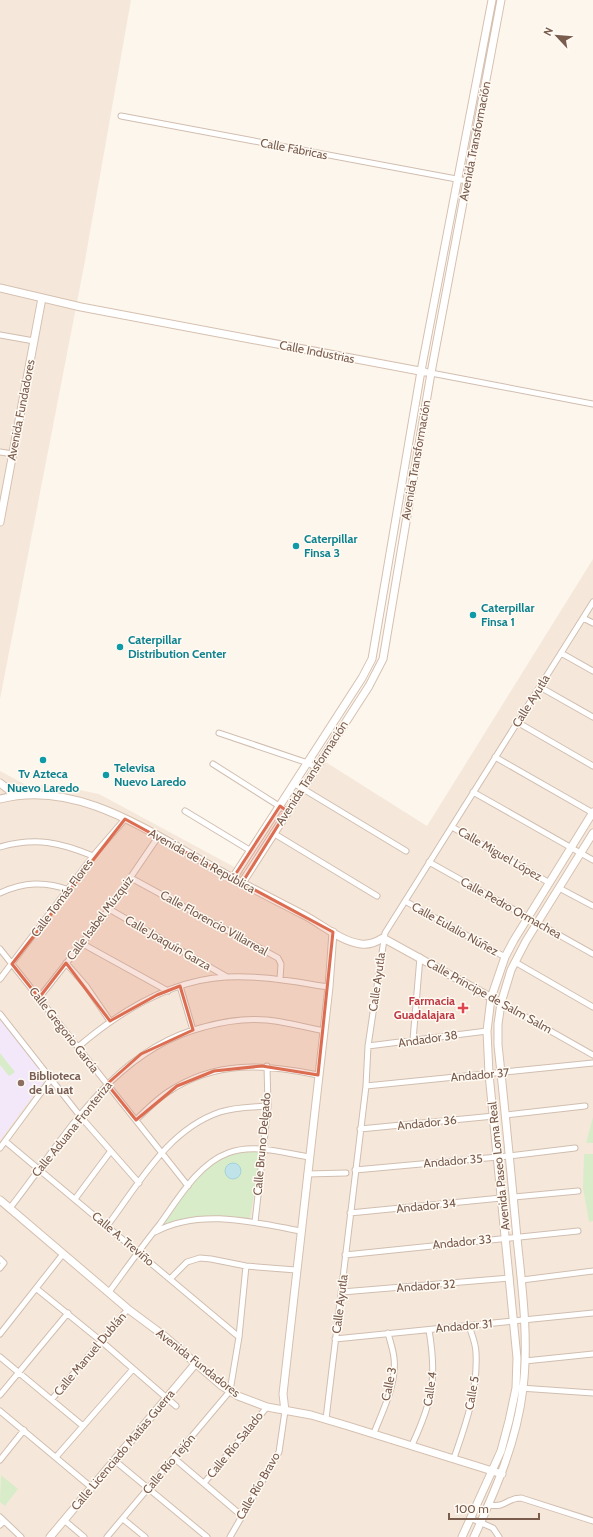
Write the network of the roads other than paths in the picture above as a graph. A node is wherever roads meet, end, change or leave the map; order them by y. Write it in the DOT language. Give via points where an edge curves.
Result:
graph roads {
  1 [pos="492,0"];
  2 [pos="501,0"];
  3 [pos="490,9"];
  4 [pos="499,11"];
  5 [pos="121,116"];
  6 [pos="469,119"];
  7 [pos="478,120"];
  8 [pos="458,179"];
  9 [pos="467,181"];
  10 [pos="0,288"];
  11 [pos="42,298"];
  12 [pos="430,326"];
  13 [pos="439,327"];
  14 [pos="0,335"];
  15 [pos="34,341"];
  16 [pos="421,371"];
  17 [pos="431,373"];
  18 [pos="417,398"];
  19 [pos="426,399"];
  20 [pos="593,404"];
  21 [pos="0,452"];
  22 [pos="13,454"];
  23 [pos="405,468"];
  24 [pos="414,469"];
  25 [pos="0,522"];
  26 [pos="392,543"];
  27 [pos="402,544"];
  28 [pos="593,602"];
  29 [pos="583,618"];
  30 [pos="593,623"];
  31 [pos="377,633"];
  32 [pos="387,635"];
  33 [pos="561,652"];
  34 [pos="593,670"];
  35 [pos="540,687"];
  36 [pos="339,714"];
  37 [pos="593,717"];
  38 [pos="348,719"];
  39 [pos="517,722"];
  40 [pos="219,733"];
  41 [pos="327,733"];
  42 [pos="336,738"];
  43 [pos="318,748"];
  44 [pos="327,751"];
  45 [pos="495,758"];
  46 [pos="308,763"];
  47 [pos="213,764"];
  48 [pos="593,766"];
  49 [pos="316,768"];
  50 [pos="0,783"];
  51 [pos="295,784"];
  52 [pos="302,789"];
  53 [pos="473,792"];
  54 [pos="12,796"];
  55 [pos="0,799"];
  56 [pos="280,806"];
  57 [pos="185,811"];
  58 [pos="287,811"];
  59 [pos="593,813"];
  60 [pos="125,819"];
  61 [pos="452,827"];
  62 [pos="273,833"];
  63 [pos="593,833"];
  64 [pos="158,837"];
  65 [pos="0,847"];
  66 [pos="570,848"];
  67 [pos="251,851"];
  68 [pos="406,851"];
  69 [pos="580,853"];
  70 [pos="93,856"];
  71 [pos="593,860"];
  72 [pos="430,862"];
  73 [pos="131,878"];
  74 [pos="233,878"];
  75 [pos="548,882"];
  76 [pos="242,883"];
  77 [pos="558,888"];
  78 [pos="69,890"];
  79 [pos="0,893"];
  80 [pos="377,896"];
  81 [pos="405,901"];
  82 [pos="593,906"];
  83 [pos="109,909"];
  84 [pos="526,917"];
  85 [pos="537,922"];
  86 [pos="333,932"];
  87 [pos="383,938"];
  88 [pos="81,943"];
  89 [pos="0,949"];
  90 [pos="593,954"];
  91 [pos="420,957"];
  92 [pos="505,957"];
  93 [pos="515,962"];
  94 [pos="66,963"];
  95 [pos="12,964"];
  96 [pos="228,977"];
  97 [pos="0,978"];
  98 [pos="280,979"];
  99 [pos="180,986"];
  100 [pos="329,987"];
  101 [pos="168,991"];
  102 [pos="39,998"];
  103 [pos="491,998"];
  104 [pos="501,1003"];
  105 [pos="593,1006"];
  106 [pos="0,1014"];
  107 [pos="110,1021"];
  108 [pos="192,1030"];
  109 [pos="324,1031"];
  110 [pos="487,1031"];
  111 [pos="413,1040"];
  112 [pos="368,1046"];
  113 [pos="78,1047"];
  114 [pos="593,1055"];
  115 [pos="593,1063"];
  116 [pos="267,1066"];
  117 [pos="501,1073"];
  118 [pos="489,1074"];
  119 [pos="318,1075"];
  120 [pos="51,1079"];
  121 [pos="107,1084"];
  122 [pos="366,1086"];
  123 [pos="268,1106"];
  124 [pos="584,1106"];
  125 [pos="506,1115"];
  126 [pos="80,1116"];
  127 [pos="494,1116"];
  128 [pos="136,1120"];
  129 [pos="360,1129"];
  130 [pos="6,1142"];
  131 [pos="0,1148"];
  132 [pos="575,1148"];
  133 [pos="263,1149"];
  134 [pos="110,1152"];
  135 [pos="162,1152"];
  136 [pos="509,1156"];
  137 [pos="309,1157"];
  138 [pos="497,1157"];
  139 [pos="40,1170"];
  140 [pos="356,1170"];
  141 [pos="346,1173"];
  142 [pos="307,1174"];
  143 [pos="139,1183"];
  144 [pos="188,1186"];
  145 [pos="578,1191"];
  146 [pos="514,1197"];
  147 [pos="501,1198"];
  148 [pos="75,1199"];
  149 [pos="0,1201"];
  150 [pos="10,1208"];
  151 [pos="350,1213"];
  152 [pos="255,1222"];
  153 [pos="107,1226"];
  154 [pos="301,1231"];
  155 [pos="578,1231"];
  156 [pos="152,1234"];
  157 [pos="517,1236"];
  158 [pos="506,1237"];
  159 [pos="139,1252"];
  160 [pos="63,1254"];
  161 [pos="346,1255"];
  162 [pos="2,1261"];
  163 [pos="246,1266"];
  164 [pos="0,1268"];
  165 [pos="296,1270"];
  166 [pos="593,1271"];
  167 [pos="171,1278"];
  168 [pos="510,1278"];
  169 [pos="522,1280"];
  170 [pos="37,1289"];
  171 [pos="108,1292"];
  172 [pos="342,1292"];
  173 [pos="128,1309"];
  174 [pos="68,1313"];
  175 [pos="593,1313"];
  176 [pos="524,1321"];
  177 [pos="513,1322"];
  178 [pos="470,1326"];
  179 [pos="428,1330"];
  180 [pos="388,1333"];
  181 [pos="0,1334"];
  182 [pos="239,1337"];
  183 [pos="335,1339"];
  184 [pos="101,1341"];
  185 [pos="593,1354"];
  186 [pos="0,1357"];
  187 [pos="525,1361"];
  188 [pos="196,1363"];
  189 [pos="133,1369"];
  190 [pos="19,1372"];
  191 [pos="516,1388"];
  192 [pos="523,1388"];
  193 [pos="230,1391"];
  194 [pos="593,1393"];
  195 [pos="0,1395"];
  196 [pos="166,1397"];
  197 [pos="52,1399"];
  198 [pos="176,1406"];
  199 [pos="516,1406"];
  200 [pos="267,1407"];
  201 [pos="286,1410"];
  202 [pos="0,1411"];
  203 [pos="326,1419"];
  204 [pos="83,1426"];
  205 [pos="24,1430"];
  206 [pos="374,1433"];
  207 [pos="412,1445"];
  208 [pos="56,1457"];
  209 [pos="174,1458"];
  210 [pos="454,1458"];
  211 [pos="0,1460"];
  212 [pos="114,1460"];
  213 [pos="491,1470"];
  214 [pos="502,1474"];
  215 [pos="204,1483"];
  216 [pos="91,1487"];
  217 [pos="148,1488"];
  218 [pos="489,1505"];
  219 [pos="242,1516"];
  220 [pos="470,1518"];
  221 [pos="2,1519"];
  222 [pos="123,1519"];
  223 [pos="64,1520"];
  224 [pos="593,1521"];
  225 [pos="480,1524"];
  226 [pos="0,1525"];
  227 [pos="22,1537"];
  228 [pos="50,1537"];
  229 [pos="84,1537"];
  230 [pos="107,1537"];
  231 [pos="145,1537"];
  232 [pos="208,1537"];
  233 [pos="230,1537"];
  234 [pos="462,1537"];
  235 [pos="474,1537"];
  236 [pos="499,1537"];
  1 -- 3 [label="street, Avenida Transformación"];
  2 -- 4 [label="street, Avenida Transformación"];
  3 -- 4 [label="street"];
  3 -- 6 [label="street, Avenida Transformación"];
  4 -- 7 [label="street, Avenida Transformación"];
  5 -- 8 [label="street, Calle Fábricas"];
  6 -- 7 [label="street"];
  6 -- 8 [label="street, Avenida Transformación"];
  7 -- 9 [label="street, Avenida Transformación"];
  8 -- 9 [label="street, Calle Fábricas"];
  8 -- 12 [label="street, Avenida Transformación"];
  9 -- 13 [label="street, Avenida Transformación"];
  10 -- 11 [label="street, Calle Industrias"];
  11 -- 15 [label="street, Avenida Fundadores"];
  11 -- 16 [label="street, Calle Industrias"];
  12 -- 13 [label="street"];
  12 -- 16 [label="street, Avenida Transformación"];
  13 -- 17 [label="street, Avenida Transformación"];
  14 -- 15 [label="street"];
  15 -- 22 [label="street, Avenida Fundadores"];
  16 -- 17 [label="street, Calle Industrias"];
  16 -- 18 [label="street, Avenida Transformación"];
  17 -- 19 [label="street, Avenida Transformación"];
  17 -- 20 [label="street, Calle Industrias"];
  18 -- 19 [label="street"];
  18 -- 23 [label="street, Avenida Transformación"];
  19 -- 24 [label="street, Avenida Transformación"];
  21 -- 22 [label="street"];
  22 -- 25 [label="street, Avenida Fundadores"];
  23 -- 24 [label="street"];
  23 -- 26 [label="street, Avenida Transformación"];
  24 -- 27 [label="street, Avenida Transformación"];
  26 -- 27 [label="street"];
  26 -- 31 [label="street, Avenida Transformación"];
  27 -- 32 [label="street, Avenida Transformación"];
  28 -- 29 [label="street, Calle Ayutla"];
  29 -- 30 [label="street"];
  29 -- 33 [label="street, Calle Ayutla"];
  31 -- 32 [label="street"];
  31 -- 36 [label="street, Avenida Transformación" via="369,666"];
  32 -- 38 [label="street, Avenida Transformación" via="380,668"];
  33 -- 34 [label="street"];
  33 -- 35 [label="street, Calle Ayutla"];
  35 -- 37 [label="street"];
  35 -- 39 [label="street, Calle Ayutla"];
  36 -- 38 [label="street"];
  36 -- 41 [label="street, Avenida Transformación"];
  38 -- 42 [label="street, Avenida Transformación"];
  39 -- 45 [label="street, Calle Ayutla"];
  39 -- 48 [label="street"];
  40 -- 46 [label="street"];
  41 -- 42 [label="street"];
  41 -- 43 [label="street, Avenida Transformación"];
  42 -- 44 [label="street, Avenida Transformación"];
  43 -- 44 [label="street"];
  43 -- 46 [label="street, Avenida Transformación"];
  44 -- 49 [label="street, Avenida Transformación"];
  45 -- 53 [label="street, Calle Ayutla"];
  45 -- 59 [label="street"];
  46 -- 49 [label="street"];
  46 -- 51 [label="street, Avenida Transformación"];
  47 -- 56 [label="street"];
  49 -- 52 [label="street, Avenida Transformación"];
  50 -- 54 [label="street"];
  51 -- 52 [label="street"];
  51 -- 56 [label="street, Avenida Transformación"];
  52 -- 58 [label="street, Avenida Transformación"];
  52 -- 68 [label="street"];
  53 -- 61 [label="street, Calle Ayutla"];
  53 -- 66 [label="street"];
  54 -- 55 [label="street, Avenida de la República"];
  54 -- 60 [label="street, Avenida de la República" via="32,795 70,799"];
  56 -- 58 [label="street"];
  56 -- 67 [label="street, Avenida Transformación"];
  57 -- 67 [label="street"];
  58 -- 62 [label="street, Avenida Transformación"];
  59 -- 66 [label="street, Avenida Paseo Loma Real"];
  60 -- 64 [label="street, Avenida de la República"];
  60 -- 70 [label="street, Calle Tomás Flores"];
  61 -- 72 [label="street, Calle Ayutla"];
  61 -- 75 [label="street, Calle Miguel López"];
  62 -- 76 [label="street, Avenida Transformación"];
  62 -- 80 [label="street"];
  63 -- 69 [label="street, Avenida Paseo Loma Real"];
  64 -- 73 [label="street, Calle Isabel Múzquiz"];
  64 -- 74 [label="street, Avenida de la República"];
  65 -- 70 [label="street" via="28,842 57,843"];
  66 -- 69 [label="street"];
  66 -- 75 [label="street, Avenida Paseo Loma Real"];
  67 -- 74 [label="street, Avenida Transformación"];
  69 -- 71 [label="street"];
  69 -- 77 [label="street, Avenida Paseo Loma Real"];
  70 -- 78 [label="street, Calle Tomás Flores"];
  72 -- 81 [label="street, Calle Ayutla"];
  72 -- 84 [label="street, Calle Pedro Ormachea"];
  73 -- 83 [label="street, Calle Isabel Múzquiz"];
  73 -- 98 [label="street, Calle Florencio Villarreal" via="278,958 281,964"];
  74 -- 76 [label="street, Avenida de la República"];
  75 -- 84 [label="street, Avenida Paseo Loma Real"];
  76 -- 86 [label="street, Avenida de la República"];
  77 -- 82 [label="street"];
  77 -- 85 [label="street, Avenida Paseo Loma Real"];
  78 -- 79 [label="street" via="52,884 33,883"];
  78 -- 95 [label="street, Calle Tomás Flores"];
  81 -- 87 [label="street, Calle Ayutla"];
  81 -- 92 [label="street, Calle Eulalio Núñez"];
  83 -- 88 [label="street, Calle Isabel Múzquiz"];
  83 -- 96 [label="street, Calle Joaquín Garza"];
  84 -- 85 [label="street, Calle Pedro Ormachea"];
  84 -- 92 [label="street, Avenida Paseo Loma Real"];
  85 -- 90 [label="street, Calle Pedro Ormachea"];
  85 -- 93 [label="street, Avenida Paseo Loma Real"];
  86 -- 87 [label="street, Avenida de la República" via="346,940 362,944 372,944"];
  86 -- 100 [label="street"];
  87 -- 91 [label="street, Calle Príncipe de Salm Salm"];
  87 -- 112 [label="street, Calle Ayutla"];
  88 -- 94 [label="street, Calle Isabel Múzquiz"];
  88 -- 101 [label="street"];
  89 -- 95 [label="street, Calle Gregorio García"];
  91 -- 103 [label="street, Calle Príncipe de Salm Salm"];
  91 -- 111 [label="street"];
  92 -- 103 [label="street, Avenida Paseo Loma Real"];
  93 -- 104 [label="street, Avenida Paseo Loma Real"];
  93 -- 105 [label="street"];
  94 -- 102 [label="street, Calle Isabel Múzquiz"];
  94 -- 107 [label="street" via="86,986"];
  95 -- 97 [label="street, Calle Tomás Flores"];
  95 -- 102 [label="street, Calle Gregorio García"];
  96 -- 98 [label="street"];
  96 -- 99 [label="street"];
  98 -- 100 [label="street"];
  99 -- 101 [label="street"];
  99 -- 108 [label="street"];
  100 -- 109 [label="street"];
  101 -- 107 [label="street"];
  102 -- 113 [label="street, Calle Gregorio García"];
  103 -- 104 [label="street, Calle Príncipe de Salm Salm"];
  103 -- 110 [label="street, Avenida Paseo Loma Real"];
  104 -- 114 [label="street, Calle Príncipe de Salm Salm"];
  104 -- 117 [label="street, Avenida Paseo Loma Real" via="498,1024"];
  106 -- 120 [label="street"];
  107 -- 113 [label="street"];
  108 -- 109 [label="street, Calle Aduana Fronteriza" via="230,1021 268,1020"];
  108 -- 121 [label="street, Calle Aduana Fronteriza" via="170,1038 141,1054"];
  109 -- 119 [label="street"];
  110 -- 111 [label="street, Andador 38"];
  110 -- 118 [label="street, Avenida Paseo Loma Real"];
  111 -- 112 [label="street, Andador 38"];
  112 -- 122 [label="street, Calle Ayutla"];
  113 -- 121 [label="street, Calle Gregorio García"];
  115 -- 117 [label="street, Andador 37"];
  116 -- 119 [label="street"];
  116 -- 123 [label="street, Calle Bruno Delgado"];
  116 -- 128 [label="street" via="230,1068 201,1075 167,1092"];
  117 -- 118 [label="street, Andador 37"];
  117 -- 125 [label="street, Avenida Paseo Loma Real"];
  118 -- 122 [label="street, Andador 37"];
  118 -- 127 [label="street, Avenida Paseo Loma Real"];
  119 -- 137 [label="street"];
  120 -- 126 [label="street"];
  120 -- 130 [label="street"];
  121 -- 126 [label="street, Calle Aduana Fronteriza"];
  121 -- 128 [label="street, Calle Gregorio García"];
  122 -- 129 [label="street, Calle Ayutla"];
  123 -- 133 [label="street, Calle Bruno Delgado"];
  123 -- 135 [label="street" via="245,1107 215,1114 186,1130"];
  124 -- 125 [label="street"];
  125 -- 136 [label="street, Avenida Paseo Loma Real"];
  126 -- 134 [label="street"];
  126 -- 139 [label="street, Calle Aduana Fronteriza"];
  127 -- 129 [label="street, Andador 36"];
  127 -- 138 [label="street, Avenida Paseo Loma Real"];
  128 -- 135 [label="street, Calle Gregorio García"];
  129 -- 140 [label="street, Calle Ayutla"];
  130 -- 131 [label="street"];
  130 -- 139 [label="street, Calle A. Treviño"];
  132 -- 136 [label="street, Andador 35"];
  133 -- 137 [label="street"];
  133 -- 144 [label="street" via="228,1152 211,1162"];
  133 -- 152 [label="street, Calle Bruno Delgado"];
  134 -- 143 [label="street"];
  134 -- 148 [label="street"];
  135 -- 143 [label="street"];
  135 -- 144 [label="street, Calle Gregorio García"];
  136 -- 138 [label="street, Andador 35"];
  136 -- 146 [label="street, Avenida Paseo Loma Real"];
  137 -- 142 [label="street"];
  138 -- 140 [label="street, Andador 35"];
  138 -- 147 [label="street, Avenida Paseo Loma Real"];
  139 -- 148 [label="street, Calle A. Treviño"];
  139 -- 150 [label="street, Calle Aduana Fronteriza"];
  140 -- 151 [label="street, Calle Ayutla"];
  141 -- 142 [label="street"];
  142 -- 154 [label="street"];
  143 -- 153 [label="street"];
  144 -- 156 [label="street"];
  145 -- 146 [label="street"];
  146 -- 157 [label="street, Avenida Paseo Loma Real"];
  147 -- 151 [label="street, Andador 34"];
  147 -- 158 [label="street, Avenida Paseo Loma Real"];
  148 -- 153 [label="street, Calle A. Treviño"];
  149 -- 150 [label="street, Avenida Fundadores"];
  150 -- 160 [label="street, Avenida Fundadores"];
  151 -- 161 [label="street, Calle Ayutla"];
  152 -- 154 [label="street"];
  152 -- 156 [label="street" via="198,1219 169,1225"];
  153 -- 159 [label="street, Calle A. Treviño"];
  154 -- 165 [label="street"];
  155 -- 157 [label="street, Andador 33"];
  156 -- 159 [label="street"];
  157 -- 158 [label="street, Andador 33"];
  157 -- 169 [label="street, Avenida Paseo Loma Real"];
  158 -- 161 [label="street, Andador 33"];
  158 -- 168 [label="street, Avenida Paseo Loma Real"];
  159 -- 167 [label="street, Calle A. Treviño"];
  159 -- 171 [label="street"];
  160 -- 170 [label="street"];
  160 -- 171 [label="street, Avenida Fundadores"];
  161 -- 172 [label="street, Calle Ayutla"];
  162 -- 164 [label="street"];
  163 -- 165 [label="street"];
  163 -- 167 [label="street" via="211,1259 194,1259 180,1267"];
  163 -- 182 [label="street"];
  165 -- 201 [label="street" via="284,1394"];
  166 -- 169 [label="street"];
  167 -- 182 [label="street, Calle A. Treviño"];
  168 -- 172 [label="street, Andador 32"];
  168 -- 177 [label="street, Avenida Paseo Loma Real"];
  169 -- 176 [label="street, Avenida Paseo Loma Real"];
  170 -- 174 [label="street"];
  170 -- 181 [label="street"];
  171 -- 173 [label="street, Avenida Fundadores"];
  172 -- 183 [label="street, Calle Ayutla"];
  173 -- 184 [label="street, Calle Manuel Dublán"];
  173 -- 188 [label="street, Avenida Fundadores" via="164,1335"];
  174 -- 184 [label="street"];
  174 -- 190 [label="street"];
  175 -- 176 [label="street, Andador 31"];
  176 -- 177 [label="street, Andador 31"];
  176 -- 187 [label="street, Avenida Paseo Loma Real"];
  177 -- 178 [label="street, Andador 31"];
  177 -- 191 [label="street, Avenida Paseo Loma Real" via="517,1358"];
  178 -- 179 [label="street, Andador 31"];
  178 -- 210 [label="street, Calle 5" via="476,1352 475,1385"];
  179 -- 180 [label="street, Andador 31"];
  179 -- 207 [label="street, Calle 4" via="433,1357 432,1386 426,1417"];
  180 -- 183 [label="street, Andador 31"];
  180 -- 206 [label="street, Calle 3" via="394,1359 393,1376"];
  182 -- 193 [label="street"];
  183 -- 203 [label="street, Calle Ayutla"];
  184 -- 189 [label="street"];
  184 -- 197 [label="street, Calle Manuel Dublán"];
  185 -- 187 [label="street"];
  186 -- 190 [label="street"];
  187 -- 192 [label="street, Avenida Paseo Loma Real"];
  188 -- 193 [label="street, Avenida Fundadores"];
  188 -- 196 [label="street, Calle Licenciado Matías Guerra"];
  189 -- 196 [label="street"];
  189 -- 204 [label="street"];
  190 -- 195 [label="street"];
  190 -- 197 [label="street"];
  191 -- 192 [label="street"];
  191 -- 199 [label="street, Avenida Paseo Loma Real"];
  192 -- 194 [label="street"];
  192 -- 199 [label="street, Avenida Paseo Loma Real"];
  193 -- 200 [label="street, Avenida Fundadores" via="245,1400"];
  193 -- 209 [label="street, Calle Río Tejón"];
  196 -- 198 [label="street"];
  196 -- 212 [label="street, Calle Licenciado Matías Guerra"];
  197 -- 204 [label="street"];
  199 -- 213 [label="street, Avenida Paseo Loma Real"];
  199 -- 214 [label="street, Avenida Paseo Loma Real" via="510,1451"];
  200 -- 201 [label="street, Avenida Fundadores"];
  200 -- 215 [label="street, Calle Río Salado"];
  201 -- 203 [label="street, Avenida Fundadores"];
  201 -- 219 [label="street, Calle Río Bravo" via="279,1452"];
  202 -- 205 [label="street"];
  203 -- 206 [label="street, Avenida Fundadores"];
  204 -- 208 [label="street"];
  205 -- 208 [label="street"];
  205 -- 211 [label="street"];
  206 -- 207 [label="street, Avenida Fundadores"];
  207 -- 210 [label="street, Avenida Fundadores"];
  208 -- 216 [label="street"];
  209 -- 215 [label="street"];
  209 -- 217 [label="street, Calle Río Tejón"];
  210 -- 213 [label="street, Avenida Fundadores"];
  212 -- 216 [label="street, Calle Licenciado Matías Guerra"];
  212 -- 217 [label="street"];
  213 -- 214 [label="street, Avenida Fundadores"];
  213 -- 220 [label="street, Avenida Paseo Loma Real"];
  214 -- 218 [label="street, Avenida Paseo Loma Real"];
  215 -- 219 [label="street"];
  216 -- 223 [label="street, Calle Licenciado Matías Guerra"];
  217 -- 222 [label="street, Calle Río Tejón"];
  217 -- 232 [label="street"];
  218 -- 224 [label="street" via="501,1506 521,1498"];
  218 -- 225 [label="street, Avenida Paseo Loma Real"];
  219 -- 233 [label="street, Calle Río Bravo"];
  220 -- 225 [label="street"];
  220 -- 234 [label="street, Avenida Paseo Loma Real"];
  221 -- 226 [label="street"];
  221 -- 227 [label="street"];
  222 -- 230 [label="street, Calle Río Tejón"];
  222 -- 231 [label="street"];
  223 -- 228 [label="street, Calle Licenciado Matías Guerra"];
  223 -- 229 [label="street"];
  225 -- 235 [label="street, Avenida Paseo Loma Real"];
  225 -- 236 [label="street" via="493,1528"];
}
